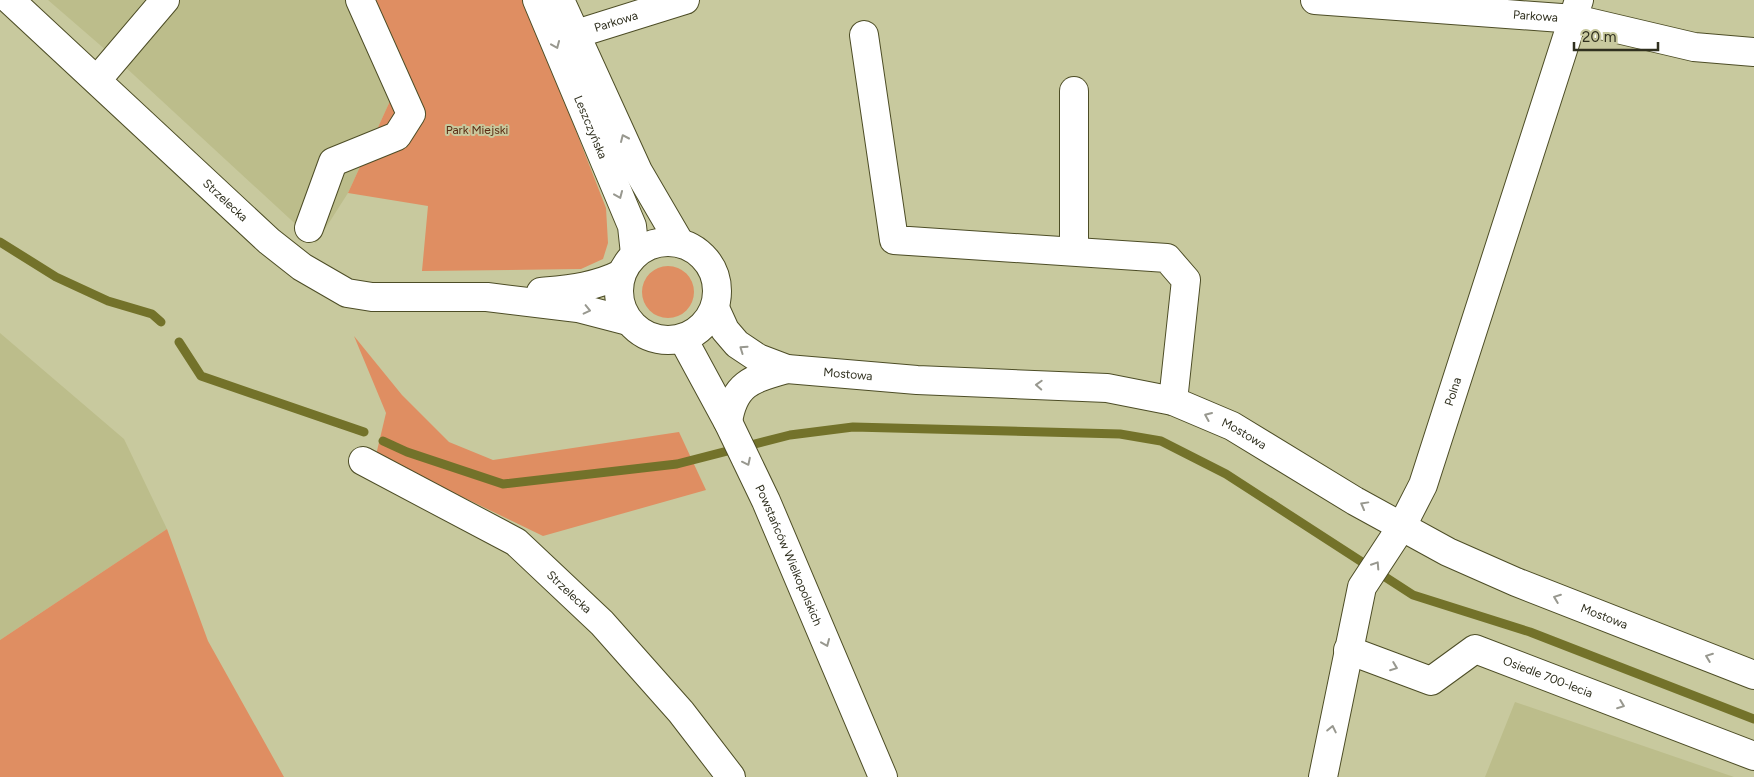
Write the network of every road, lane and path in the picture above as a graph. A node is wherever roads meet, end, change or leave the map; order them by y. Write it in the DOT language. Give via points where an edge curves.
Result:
graph roads {
  1 [pos="10,0"];
  2 [pos="165,0"];
  3 [pos="360,0"];
  4 [pos="537,0"];
  5 [pos="560,0"];
  6 [pos="685,0"];
  7 [pos="1315,0"];
  8 [pos="1577,10"];
  9 [pos="576,34"];
  10 [pos="864,35"];
  11 [pos="1754,52"];
  12 [pos="97,80"];
  13 [pos="1074,91"];
  14 [pos="309,228"];
  15 [pos="680,243"];
  16 [pos="1074,251"];
  17 [pos="628,264"];
  18 [pos="486,297"];
  19 [pos="715,308"];
  20 [pos="628,321"];
  21 [pos="683,339"];
  22 [pos="787,369"];
  23 [pos="1173,402"];
  24 [pos="728,422"];
  25 [pos="363,461"];
  26 [pos="1396,535"];
  27 [pos="1348,650"];
  28 [pos="1754,675"];
  29 [pos="1754,756"];
  30 [pos="731,777"];
  31 [pos="883,777"];
  32 [pos="1323,777"];
  1 -- 12 [label="street, Strzelecka"];
  2 -- 12 [label="street"];
  3 -- 14 [label="street" via="411,114 397,136 333,162"];
  4 -- 17 [label="street, Leszczyńska, one-way" via="632,226"];
  5 -- 9 [label="street, Leszczyńska"];
  6 -- 9 [label="street, Parkowa"];
  7 -- 8 [label="street, Parkowa"];
  8 -- 11 [label="street, Parkowa" via="1694,47"];
  8 -- 26 [label="street, Polna" via="1423,485"];
  15 -- 9 [label="street, Leszczyńska, one-way" via="638,171"];
  10 -- 16 [label="street" via="894,240"];
  12 -- 18 [label="street, Strzelecka" via="269,241 302,267 347,294"];
  13 -- 16 [label="street"];
  15 -- 17 [label="street" via="648,246"];
  15 -- 19 [label="street" via="695,250 715,275"];
  16 -- 23 [label="street" via="1167,258 1186,280"];
  17 -- 18 [label="street, Strzelecka" via="604,282 580,288"];
  17 -- 20 [label="street" via="619,298"];
  18 -- 20 [label="street, Strzelecka, one-way" via="578,308"];
  19 -- 21 [label="street" via="708,321"];
  22 -- 19 [label="street, Mostowa, one-way" via="758,358 736,344"];
  20 -- 21 [label="street" via="642,333 658,340"];
  21 -- 24 [label="street, Powstańców Wielkopolskich"];
  23 -- 22 [label="street, Mostowa, one-way" via="1107,388 917,380"];
  22 -- 24 [label="street" via="746,383 736,394"];
  26 -- 23 [label="street, Mostowa, one-way" via="1232,426"];
  24 -- 31 [label="street, Powstańców Wielkopolskich, one-way" via="766,501"];
  25 -- 30 [label="street, Strzelecka" via="516,542 602,623 682,712"];
  27 -- 26 [label="street, Polna, one-way" via="1362,588"];
  28 -- 26 [label="street, Mostowa, one-way" via="1448,552"];
  27 -- 29 [label="street, Osiedle 700-lecia, one-way" via="1431,681 1475,649"];
  32 -- 27 [label="street, Polna, one-way"];
}
